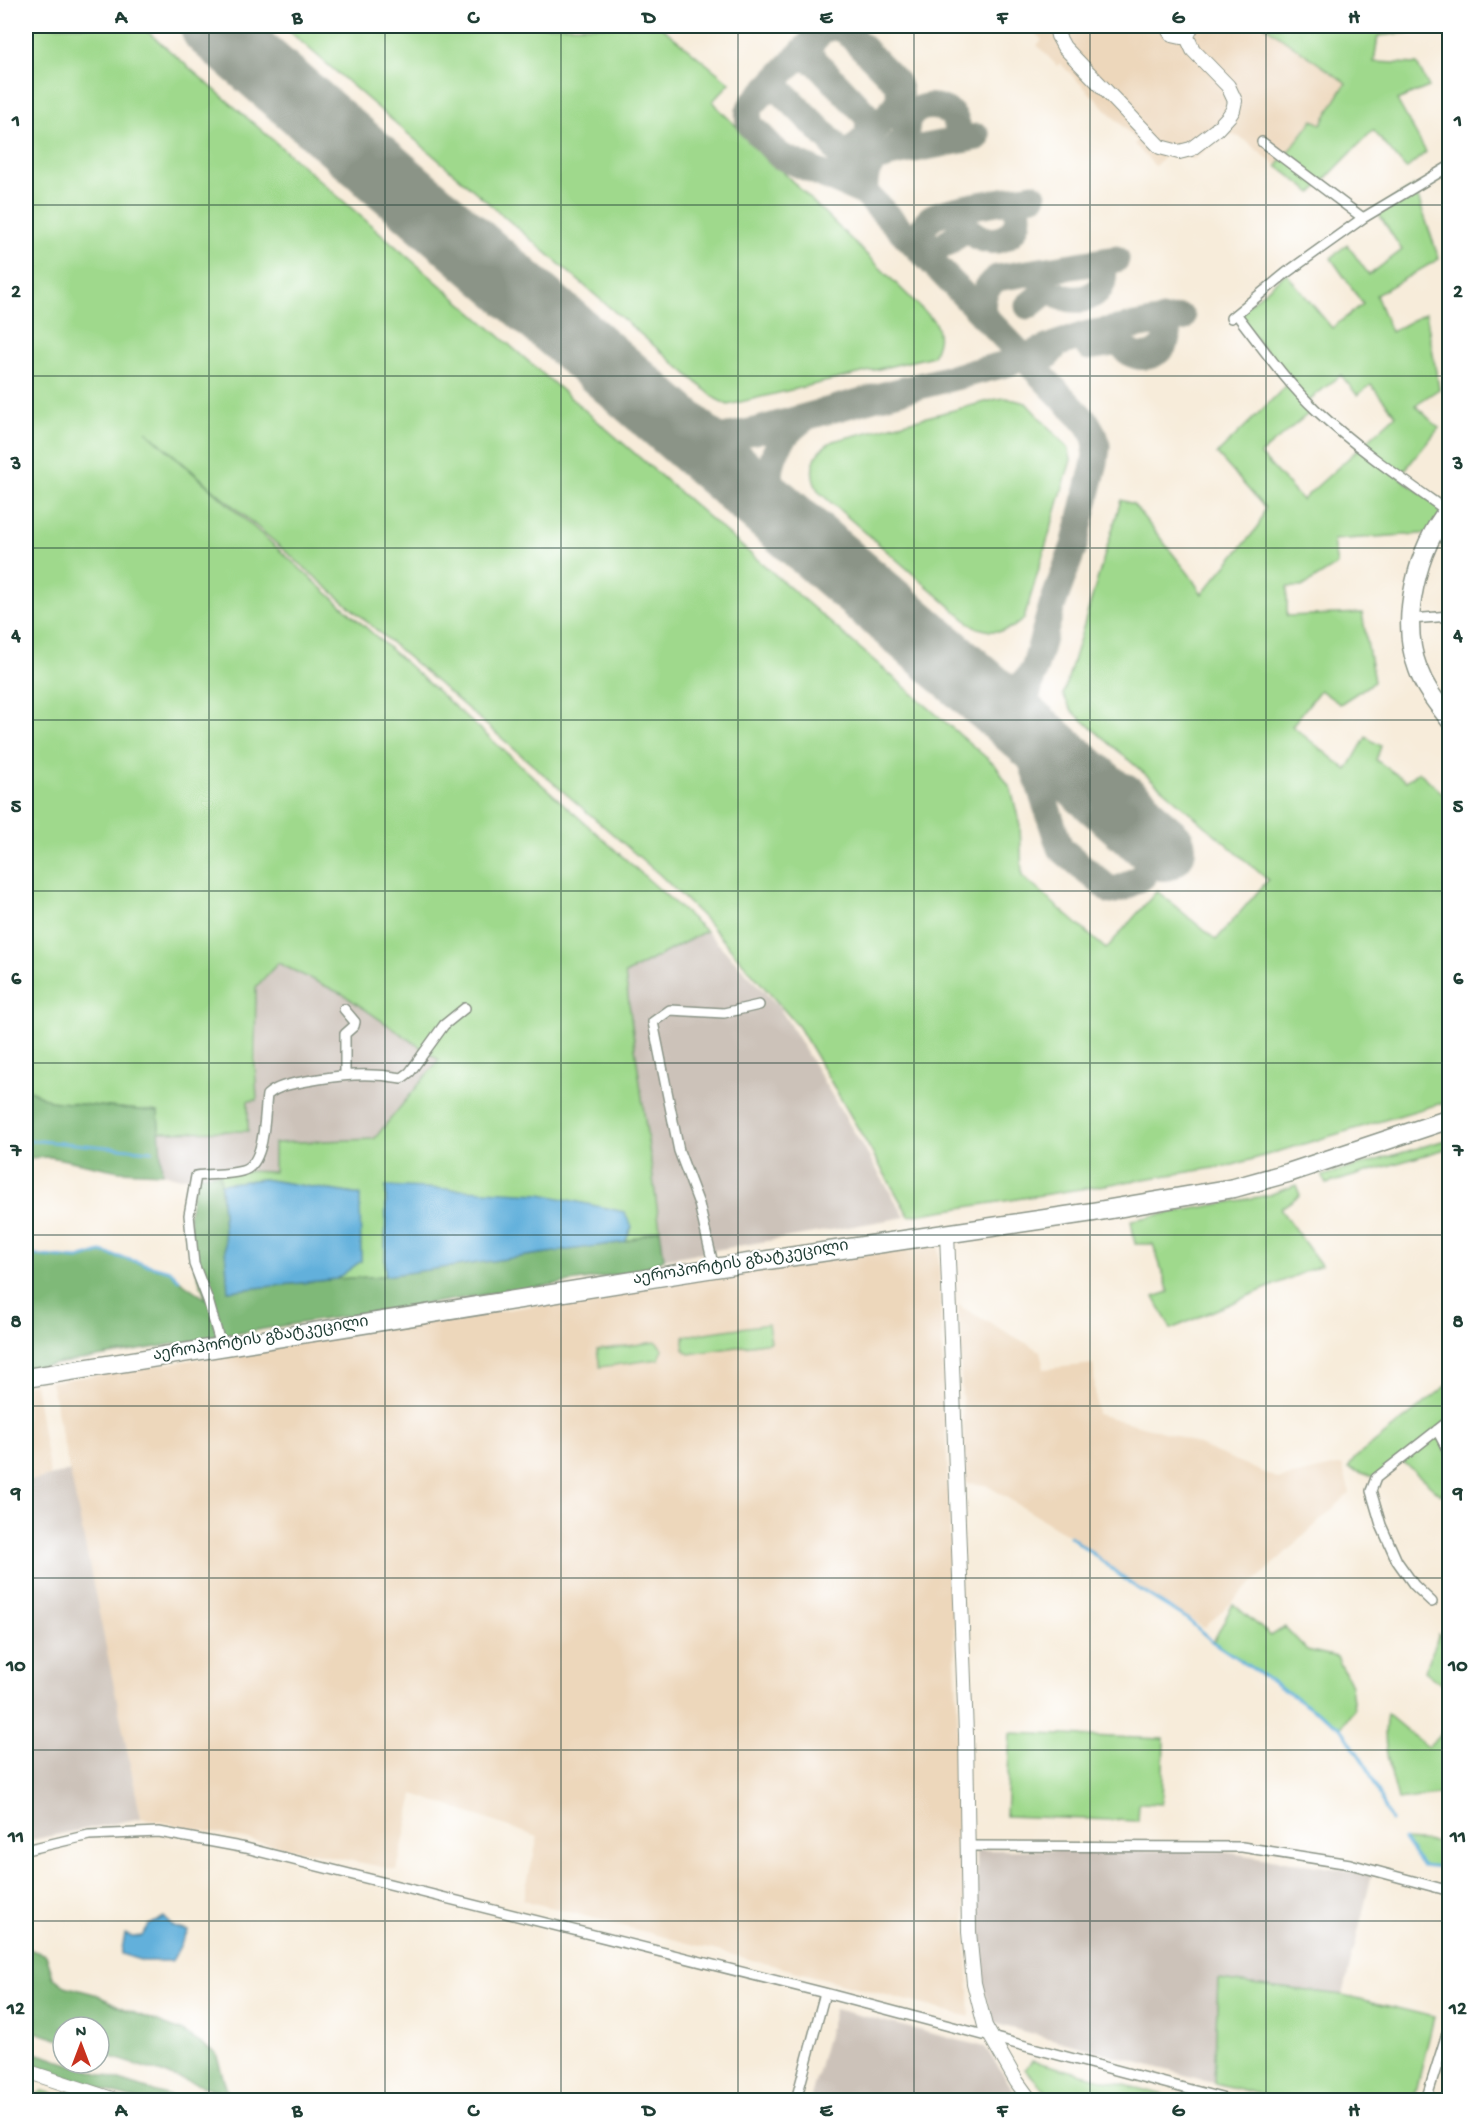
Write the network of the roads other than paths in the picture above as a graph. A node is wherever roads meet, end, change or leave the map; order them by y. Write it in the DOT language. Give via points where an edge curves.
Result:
graph roads {
  1 [pos="1056,26"];
  2 [pos="1168,26"];
  3 [pos="1189,30"];
  4 [pos="1263,142"];
  5 [pos="1449,166"];
  6 [pos="1363,218"];
  7 [pos="1448,510"];
  8 [pos="1449,615"];
  9 [pos="1411,620"];
  10 [pos="1449,720"];
  11 [pos="759,1005"];
  12 [pos="465,1008"];
  13 [pos="344,1009"];
  14 [pos="345,1074"];
  15 [pos="1449,1119"];
  16 [pos="947,1233"];
  17 [pos="714,1268"];
  18 [pos="221,1346"];
  19 [pos="26,1378"];
  20 [pos="1449,1420"];
  21 [pos="1437,1430"];
  22 [pos="1449,1455"];
  23 [pos="1432,1602"];
  24 [pos="968,1846"];
  25 [pos="26,1850"];
  26 [pos="1449,1891"];
  27 [pos="825,1993"];
  28 [pos="1449,2024"];
  29 [pos="992,2039"];
  30 [pos="26,2071"];
  31 [pos="115,2100"];
  32 [pos="796,2100"];
  33 [pos="1030,2100"];
  34 [pos="1229,2100"];
  35 [pos="1426,2100"];
  1 -- 3 [label="street" via="1064,47 1160,147 1173,152 1191,150 1218,129 1233,110 1228,86 1198,56"];
  2 -- 3 [label="street" via="1175,36 1181,37"];
  4 -- 6 [label="street"];
  5 -- 6 [label="street"];
  6 -- 7 [label="street" via="1234,316 1314,409 1360,449"];
  7 -- 9 [label="highway" via="1423,555"];
  8 -- 9 [label="street"];
  9 -- 10 [label="highway" via="1417,667 1427,690"];
  11 -- 17 [label="street" via="724,1013 670,1010 653,1022 679,1151 699,1204"];
  12 -- 14 [label="street" via="444,1025 402,1078"];
  13 -- 14 [label="street" via="355,1022 345,1034"];
  14 -- 18 [label="street" via="276,1087 267,1095 258,1159 245,1171 196,1176 189,1215 194,1264"];
  15 -- 16 [label="highway, აეროპორტის გზატკეცილი" via="1234,1188"];
  16 -- 17 [label="highway, აეროპორტის გზატკეცილი"];
  16 -- 24 [label="street"];
  17 -- 18 [label="highway, აეროპორტის გზატკეცილი"];
  18 -- 19 [label="highway, აეროპორტის გზატკეცილი"];
  20 -- 21 [label="street"];
  21 -- 22 [label="street"];
  21 -- 23 [label="street" via="1376,1478 1371,1491 1397,1561 1414,1586"];
  24 -- 26 [label="street" via="1242,1847 1350,1864"];
  24 -- 29 [label="street" via="968,1922 974,1983"];
  25 -- 27 [label="street" via="89,1834 159,1832 246,1848"];
  27 -- 29 [label="street"];
  27 -- 32 [label="street"];
  28 -- 35 [label="street"];
  29 -- 33 [label="street"];
  29 -- 34 [label="street"];
  30 -- 31 [label="street"];
}
